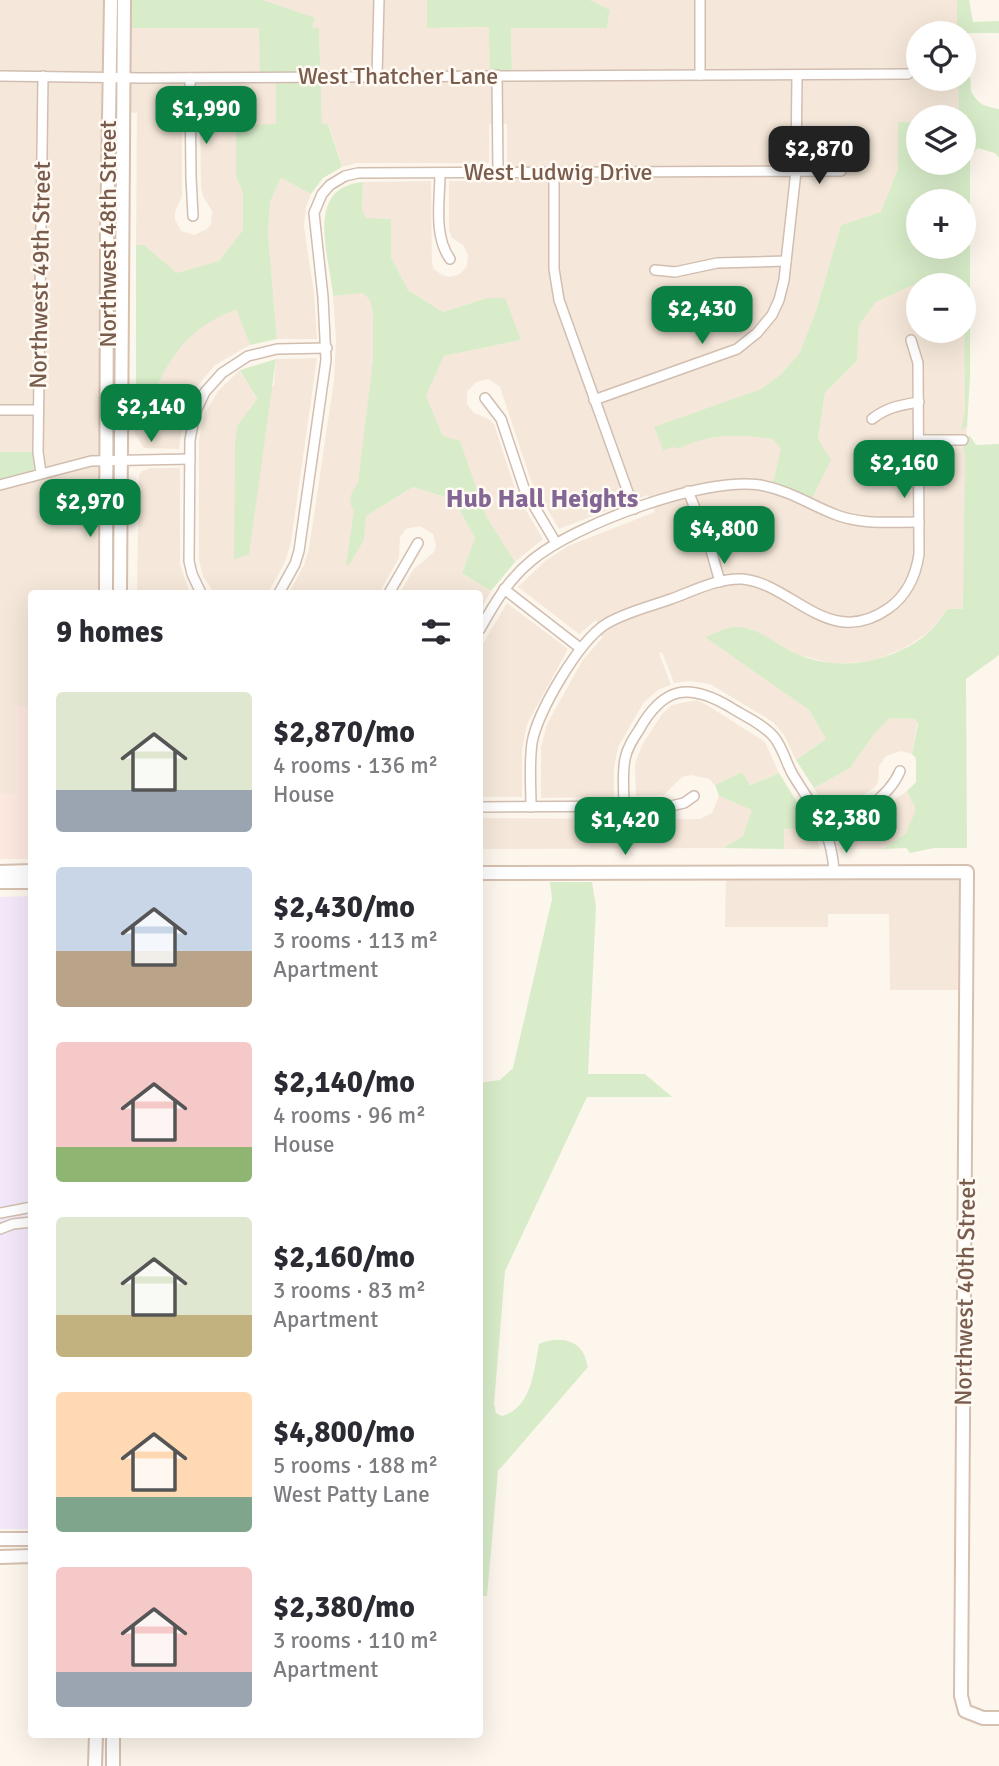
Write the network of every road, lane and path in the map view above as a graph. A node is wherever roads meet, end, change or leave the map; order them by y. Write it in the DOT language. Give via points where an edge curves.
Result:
graph roads {
  1 [pos="111,0"];
  2 [pos="124,0"];
  3 [pos="379,0"];
  4 [pos="700,0"];
  5 [pos="906,74"];
  6 [pos="497,75"];
  7 [pos="700,75"];
  8 [pos="797,75"];
  9 [pos="0,76"];
  10 [pos="43,76"];
  11 [pos="377,76"];
  12 [pos="109,77"];
  13 [pos="124,77"];
  14 [pos="190,78"];
  15 [pos="796,171"];
  16 [pos="841,171"];
  17 [pos="498,172"];
  18 [pos="554,172"];
  19 [pos="440,173"];
  20 [pos="193,216"];
  21 [pos="450,259"];
  22 [pos="786,261"];
  23 [pos="655,270"];
  24 [pos="912,343"];
  25 [pos="327,348"];
  26 [pos="485,398"];
  27 [pos="594,400"];
  28 [pos="919,402"];
  29 [pos="0,410"];
  30 [pos="38,411"];
  31 [pos="872,419"];
  32 [pos="919,440"];
  33 [pos="963,440"];
  34 [pos="107,459"];
  35 [pos="121,459"];
  36 [pos="190,459"];
  37 [pos="41,473"];
  38 [pos="0,485"];
  39 [pos="688,491"];
  40 [pos="634,509"];
  41 [pos="919,522"];
  42 [pos="556,542"];
  43 [pos="418,543"];
  44 [pos="720,582"];
  45 [pos="504,589"];
  46 [pos="106,590"];
  47 [pos="120,590"];
  48 [pos="199,590"];
  49 [pos="281,590"];
  50 [pos="391,590"];
  51 [pos="483,624"];
  52 [pos="580,648"];
  53 [pos="900,771"];
  54 [pos="695,796"];
  55 [pos="483,807"];
  56 [pos="531,807"];
  57 [pos="624,807"];
  58 [pos="827,830"];
  59 [pos="28,871"];
  60 [pos="0,872"];
  61 [pos="834,872"];
  62 [pos="483,873"];
  63 [pos="525,874"];
  64 [pos="483,879"];
  65 [pos="0,882"];
  66 [pos="28,882"];
  67 [pos="28,1208"];
  68 [pos="0,1213"];
  69 [pos="28,1222"];
  70 [pos="0,1229"];
  71 [pos="0,1539"];
  72 [pos="28,1539"];
  73 [pos="28,1556"];
  74 [pos="0,1557"];
  75 [pos="999,1718"];
  76 [pos="96,1738"];
  77 [pos="113,1738"];
  78 [pos="95,1766"];
  79 [pos="113,1766"];
  1 -- 12 [label="street, Northwest 48th Street"];
  2 -- 13 [label="street, Northwest 48th Street"];
  3 -- 11 [label="street"];
  4 -- 7 [label="street"];
  5 -- 8 [label="street, West Thatcher Lane"];
  6 -- 7 [label="street, West Thatcher Lane"];
  6 -- 11 [label="street, West Thatcher Lane"];
  6 -- 17 [label="street"];
  7 -- 8 [label="street, West Thatcher Lane"];
  8 -- 15 [label="street"];
  9 -- 10 [label="street, West Thatcher Lane"];
  10 -- 12 [label="street, West Thatcher Lane"];
  10 -- 30 [label="street, Northwest 49th Street"];
  11 -- 14 [label="street, West Thatcher Lane"];
  12 -- 13 [label="street, West Thatcher Lane"];
  12 -- 34 [label="street, Northwest 48th Street"];
  13 -- 14 [label="street, West Thatcher Lane"];
  13 -- 35 [label="street, Northwest 48th Street"];
  14 -- 20 [label="street"];
  15 -- 16 [label="street, West Ludwig Drive"];
  15 -- 18 [label="street, West Ludwig Drive"];
  15 -- 22 [label="street"];
  17 -- 18 [label="street, West Ludwig Drive"];
  17 -- 19 [label="street, West Ludwig Drive"];
  18 -- 27 [label="street" via="558,293"];
  19 -- 21 [label="street" via="441,241"];
  19 -- 25 [label="street, West Ludwig Drive" via="352,174 325,189 313,219"];
  22 -- 23 [label="street"];
  22 -- 27 [label="street" via="779,300 764,325 737,349"];
  24 -- 28 [label="street" via="919,363"];
  25 -- 36 [label="street" via="265,351 222,373 195,413"];
  25 -- 49 [label="street" via="299,551"];
  26 -- 42 [label="street" via="501,419 526,491"];
  27 -- 40 [label="street"];
  28 -- 31 [label="street" via="894,406"];
  28 -- 32 [label="street"];
  29 -- 30 [label="street"];
  30 -- 37 [label="street, Northwest 49th Street"];
  32 -- 33 [label="street"];
  32 -- 41 [label="street"];
  34 -- 35 [label="street"];
  34 -- 37 [label="street"];
  34 -- 46 [label="street, Northwest 48th Street"];
  35 -- 36 [label="street"];
  35 -- 47 [label="street, Northwest 48th Street"];
  36 -- 48 [label="street" via="189,561"];
  37 -- 38 [label="street"];
  39 -- 40 [label="street"];
  39 -- 41 [label="street" via="756,484 793,494 851,520"];
  39 -- 44 [label="street"];
  40 -- 42 [label="street"];
  41 -- 44 [label="street" via="919,554 909,584 895,603 871,617 843,621 816,614 757,583 740,579"];
  42 -- 45 [label="street"];
  43 -- 50 [label="street"];
  44 -- 52 [label="street" via="614,620"];
  45 -- 51 [label="street"];
  45 -- 52 [label="street"];
  52 -- 56 [label="street" via="536,728 531,750"];
  53 -- 58 [label="street" via="878,799"];
  54 -- 57 [label="street" via="671,806"];
  55 -- 56 [label="street"];
  56 -- 57 [label="street"];
  57 -- 58 [label="street" via="626,756 648,713 672,694 699,692 772,735"];
  58 -- 61 [label="street"];
  59 -- 60 [label="street"];
  61 -- 63 [label="street"];
  61 -- 75 [label="street, Northwest 40th Street" via="967,872 961,1696 965,1711 972,1716"];
  62 -- 63 [label="street"];
  63 -- 64 [label="street"];
  65 -- 66 [label="street"];
  67 -- 68 [label="street"];
  69 -- 70 [label="street"];
  71 -- 72 [label="street"];
  73 -- 74 [label="street"];
  76 -- 78 [label="street"];
  77 -- 79 [label="street"];
}
